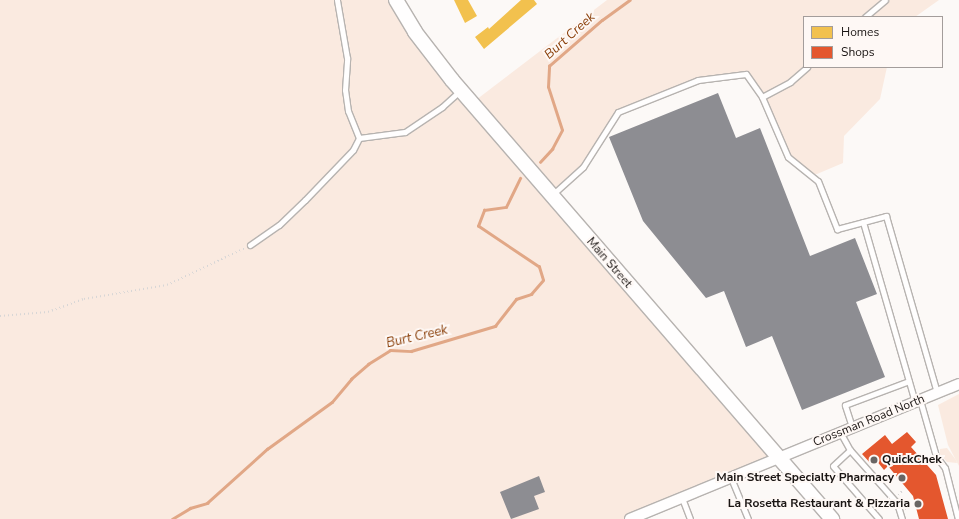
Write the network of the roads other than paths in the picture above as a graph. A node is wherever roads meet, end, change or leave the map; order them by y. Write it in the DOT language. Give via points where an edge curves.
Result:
graph roads {
  1 [pos="337,0"];
  2 [pos="396,0"];
  3 [pos="885,0"];
  4 [pos="866,16"];
  5 [pos="806,68"];
  6 [pos="460,90"];
  7 [pos="762,97"];
  8 [pos="359,138"];
  9 [pos="552,196"];
  10 [pos="863,222"];
  11 [pos="250,245"];
  12 [pos="909,381"];
  13 [pos="959,384"];
  14 [pos="937,393"];
  15 [pos="918,401"];
  16 [pos="852,427"];
  17 [pos="840,432"];
  18 [pos="850,450"];
  19 [pos="779,458"];
  20 [pos="731,478"];
  21 [pos="682,498"];
  22 [pos="630,519"];
  23 [pos="690,519"];
  24 [pos="748,519"];
  25 [pos="832,519"];
  26 [pos="879,519"];
  27 [pos="902,519"];
  28 [pos="958,519"];
  1 -- 8 [label="lane" via="347,58 345,90 348,111"];
  2 -- 6 [label="main road, Main Street" via="415,32"];
  3 -- 4 [label="lane"];
  5 -- 7 [label="lane" via="790,82"];
  6 -- 8 [label="lane" via="437,111 405,132"];
  6 -- 9 [label="main road, Main Street"];
  7 -- 9 [label="lane" via="746,74 698,80 618,112 583,167"];
  7 -- 10 [label="lane" via="788,157 818,181 837,229"];
  8 -- 11 [label="lane" via="352,150 279,225"];
  9 -- 19 [label="main road, Main Street"];
  10 -- 12 [label="lane"];
  10 -- 14 [label="lane" via="886,216"];
  12 -- 15 [label="lane"];
  12 -- 16 [label="lane" via="845,405"];
  13 -- 14 [label="street, Crossman Road North"];
  14 -- 15 [label="street, Crossman Road North"];
  15 -- 16 [label="street, Crossman Road North"];
  15 -- 28 [label="lane" via="936,456 945,468"];
  16 -- 17 [label="street, Crossman Road North"];
  17 -- 18 [label="lane"];
  17 -- 19 [label="street, Crossman Road North"];
  18 -- 26 [label="lane" via="833,466"];
  18 -- 27 [label="lane" via="897,503"];
  19 -- 20 [label="street, Crossman Road North"];
  19 -- 25 [label="main road, Main Street"];
  20 -- 21 [label="street, Crossman Road North"];
  20 -- 24 [label="lane"];
  21 -- 22 [label="street, Crossman Road North"];
  21 -- 23 [label="lane"];
}
